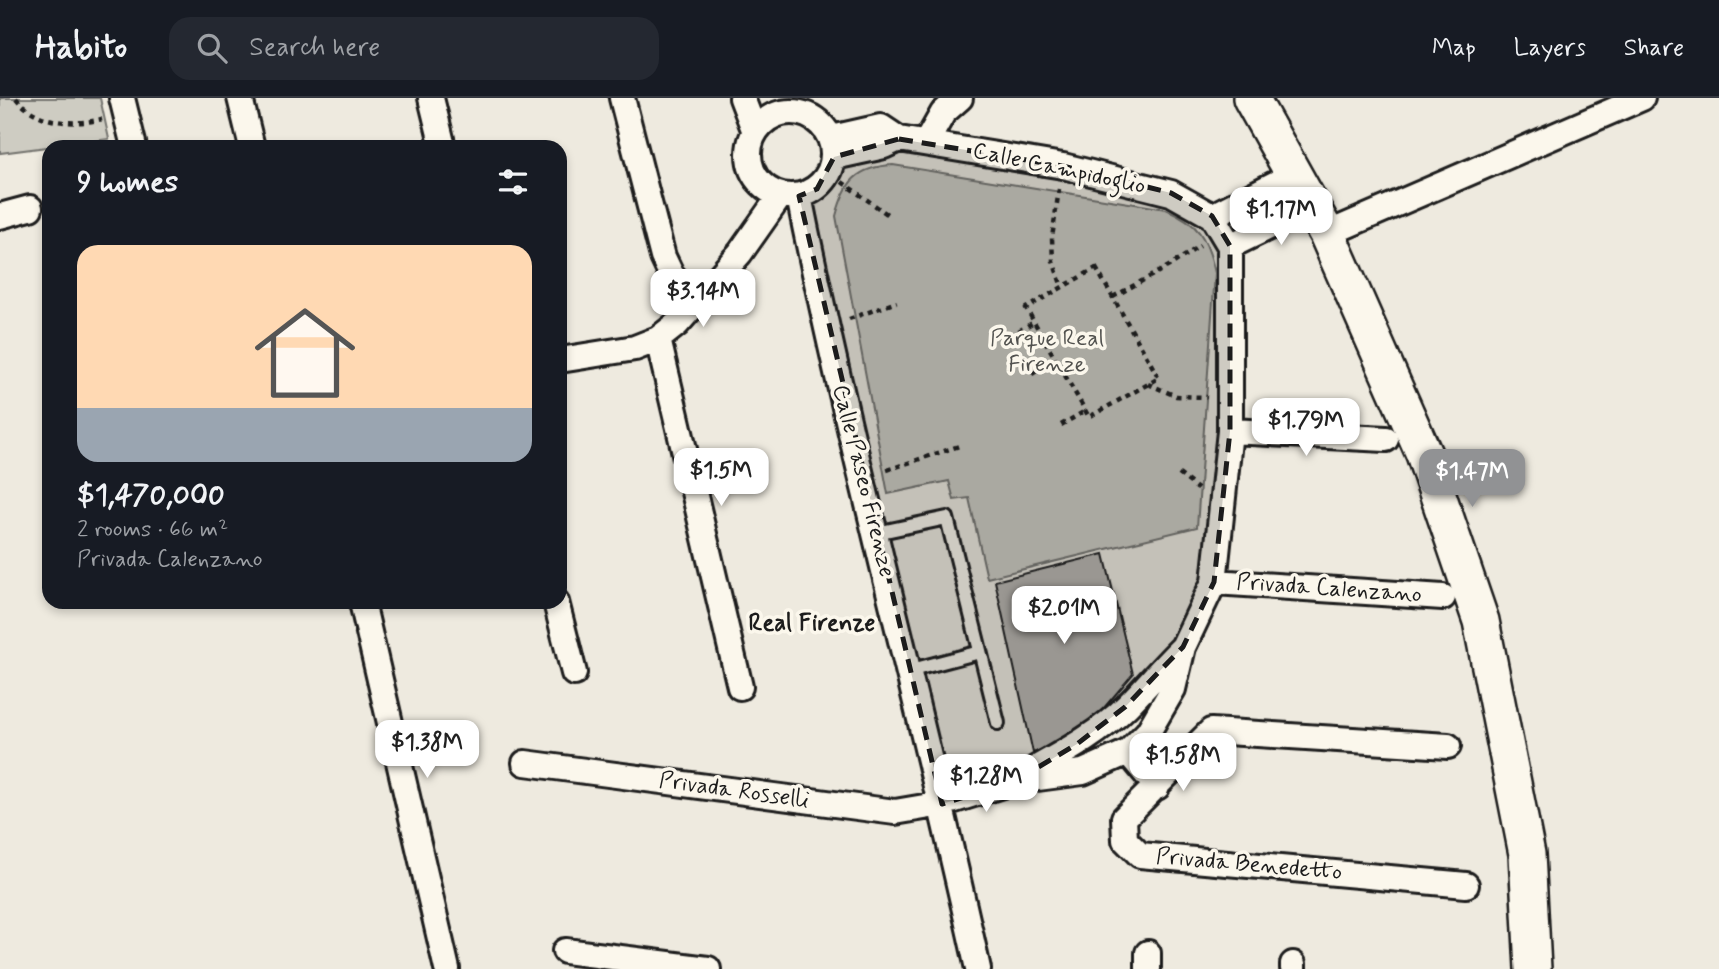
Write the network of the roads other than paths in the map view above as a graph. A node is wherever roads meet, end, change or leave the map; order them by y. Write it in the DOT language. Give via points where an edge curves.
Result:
graph roads {
  1 [pos="240,98"];
  2 [pos="431,98"];
  3 [pos="622,98"];
  4 [pos="742,98"];
  5 [pos="960,98"];
  6 [pos="1251,98"];
  7 [pos="1642,98"];
  8 [pos="124,106"];
  9 [pos="806,106"];
  10 [pos="755,132"];
  11 [pos="132,140"];
  12 [pos="250,140"];
  13 [pos="441,140"];
  14 [pos="926,143"];
  15 [pos="832,156"];
  16 [pos="1294,174"];
  17 [pos="790,196"];
  18 [pos="30,208"];
  19 [pos="0,216"];
  20 [pos="1319,220"];
  21 [pos="1222,231"];
  22 [pos="696,303"];
  23 [pos="658,339"];
  24 [pos="567,359"];
  25 [pos="1230,431"];
  26 [pos="1386,439"];
  27 [pos="876,533"];
  28 [pos="1214,582"];
  29 [pos="1443,597"];
  30 [pos="364,609"];
  31 [pos="558,609"];
  32 [pos="1183,647"];
  33 [pos="980,652"];
  34 [pos="908,671"];
  35 [pos="574,673"];
  36 [pos="740,687"];
  37 [pos="1125,707"];
  38 [pos="998,723"];
  39 [pos="1148,732"];
  40 [pos="1448,746"];
  41 [pos="1128,752"];
  42 [pos="525,763"];
  43 [pos="1015,781"];
  44 [pos="1157,787"];
  45 [pos="942,804"];
  46 [pos="1466,885"];
  47 [pos="565,951"];
  48 [pos="447,969"];
  49 [pos="708,969"];
  50 [pos="978,969"];
  51 [pos="1533,969"];
  1 -- 12 [label="street"];
  2 -- 13 [label="street"];
  3 -- 22 [label="street" via="663,257"];
  4 -- 10 [label="street"];
  5 -- 14 [label="street" via="943,113"];
  6 -- 16 [label="street"];
  7 -- 20 [label="street"];
  8 -- 11 [label="street"];
  9 -- 10 [label="street" via="769,117"];
  9 -- 15 [label="street"];
  10 -- 17 [label="street" via="748,151 751,170 763,186"];
  14 -- 15 [label="street, Calle Campidoglio" via="899,139 881,127"];
  14 -- 21 [label="street, Calle Campidoglio" via="1063,166 1171,193"];
  15 -- 17 [label="street" via="817,189"];
  16 -- 20 [label="street"];
  16 -- 21 [label="street"];
  17 -- 22 [label="street"];
  17 -- 27 [label="street, Calle Paseo Firenze"];
  18 -- 19 [label="street"];
  20 -- 21 [label="street"];
  20 -- 51 [label="street" via="1424,454 1481,621 1527,854"];
  21 -- 25 [label="street"];
  22 -- 23 [label="street"];
  23 -- 24 [label="street" via="635,348"];
  23 -- 36 [label="street"];
  25 -- 26 [label="street"];
  25 -- 28 [label="street"];
  27 -- 33 [label="lane" via="947,517"];
  27 -- 34 [label="street, Calle Paseo Firenze"];
  28 -- 29 [label="street, Privada Calenzano"];
  28 -- 32 [label="street"];
  30 -- 48 [label="street"];
  31 -- 35 [label="street"];
  32 -- 37 [label="street"];
  32 -- 39 [label="street" via="1173,689"];
  33 -- 34 [label="lane"];
  33 -- 38 [label="lane"];
  34 -- 45 [label="street, Calle Paseo Firenze"];
  37 -- 39 [label="street"];
  37 -- 43 [label="street" via="1077,744"];
  39 -- 41 [label="street"];
  40 -- 44 [label="street, Privada Benedetto" via="1211,731"];
  41 -- 43 [label="street" via="1083,772"];
  41 -- 44 [label="street"];
  42 -- 45 [label="street, Privada Rosselli" via="895,812"];
  43 -- 45 [label="street"];
  44 -- 46 [label="street, Privada Benedetto" via="1125,818 1125,840 1140,855"];
  45 -- 50 [label="street, Calle Paseo Firenze"];
  47 -- 49 [label="street"];
}
